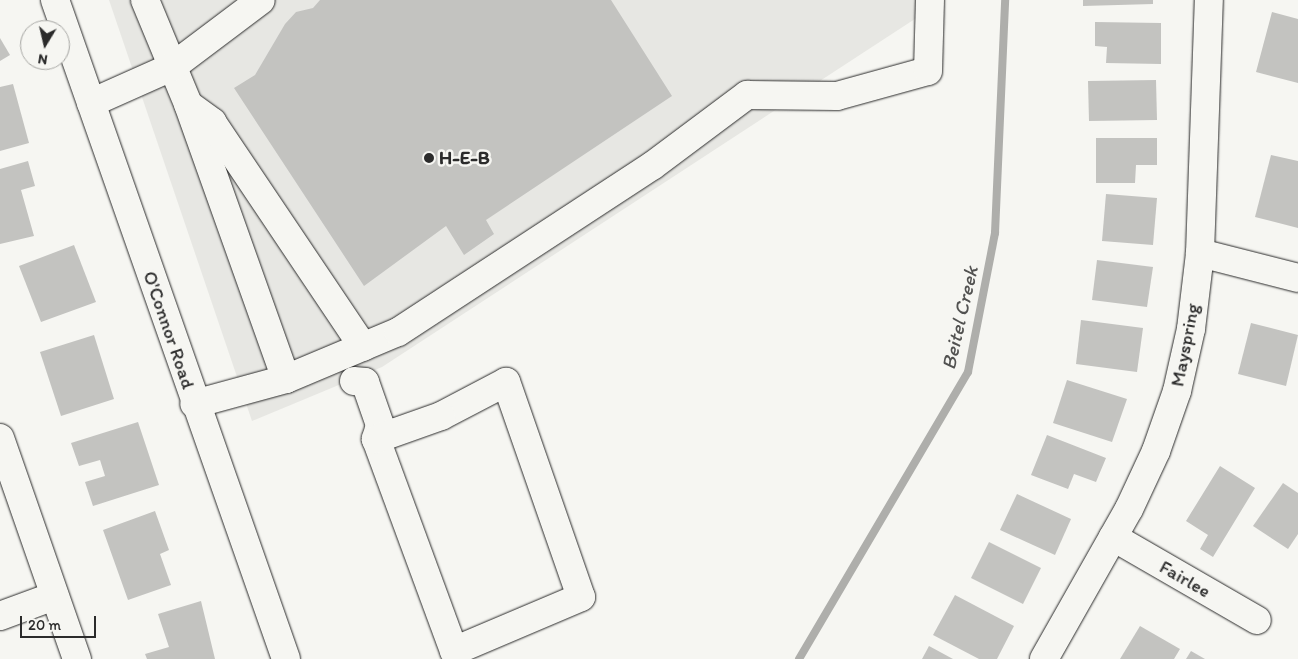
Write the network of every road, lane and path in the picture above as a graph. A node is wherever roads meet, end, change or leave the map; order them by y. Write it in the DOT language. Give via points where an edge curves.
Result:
graph roads {
  1 [pos="55,0"];
  2 [pos="145,0"];
  3 [pos="261,0"];
  4 [pos="930,0"];
  5 [pos="1209,0"];
  6 [pos="172,67"];
  7 [pos="91,103"];
  8 [pos="188,104"];
  9 [pos="1200,252"];
  10 [pos="1298,278"];
  11 [pos="351,352"];
  12 [pos="286,379"];
  13 [pos="194,404"];
  14 [pos="0,438"];
  15 [pos="376,439"];
  16 [pos="1113,537"];
  17 [pos="54,596"];
  18 [pos="0,616"];
  19 [pos="1257,620"];
  20 [pos="77,659"];
  21 [pos="286,659"];
  22 [pos="1044,659"];
  1 -- 7 [label="street, O'Connor Road"];
  2 -- 6 [label="street"];
  3 -- 6 [label="street"];
  4 -- 11 [label="street" via="928,72 837,96 747,95 636,177 398,332"];
  5 -- 9 [label="street, Mayspring"];
  6 -- 7 [label="street"];
  6 -- 8 [label="street"];
  7 -- 13 [label="street, O'Connor Road"];
  8 -- 11 [label="street" via="212,122"];
  8 -- 12 [label="street"];
  9 -- 10 [label="street"];
  9 -- 16 [label="street, Mayspring" via="1191,329 1177,391 1156,451"];
  11 -- 12 [label="street"];
  11 -- 15 [label="street" via="354,381 350,389 364,431"];
  12 -- 13 [label="street"];
  13 -- 21 [label="street, O'Connor Road"];
  14 -- 17 [label="street"];
  15 -- 15 [label="street" via="454,651 580,597 506,382 441,416"];
  16 -- 19 [label="street, Fairlee"];
  16 -- 22 [label="street, Mayspring"];
  17 -- 18 [label="street"];
  17 -- 20 [label="street"];
}
